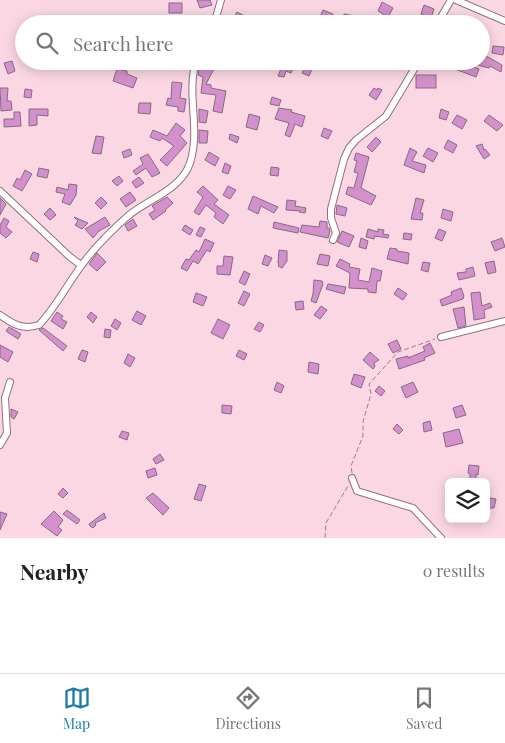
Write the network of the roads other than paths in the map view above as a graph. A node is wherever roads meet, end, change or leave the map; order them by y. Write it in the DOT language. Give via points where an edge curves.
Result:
graph roads {
  1 [pos="221,0"];
  2 [pos="452,0"];
  3 [pos="456,0"];
  4 [pos="217,15"];
  5 [pos="443,15"];
  6 [pos="505,20"];
  7 [pos="193,70"];
  8 [pos="414,70"];
  9 [pos="0,191"];
  10 [pos="333,240"];
  11 [pos="81,265"];
  12 [pos="0,315"];
  13 [pos="505,321"];
  14 [pos="441,338"];
  15 [pos="10,382"];
  16 [pos="0,445"];
  17 [pos="352,478"];
  18 [pos="440,538"];
  1 -- 4 [label="street"];
  2 -- 5 [label="street"];
  3 -- 6 [label="street"];
  7 -- 11 [label="street" via="195,144 186,174 128,216"];
  8 -- 10 [label="street" via="386,116 349,148 331,209 336,233"];
  9 -- 11 [label="street"];
  11 -- 12 [label="street" via="39,325 22,328"];
  13 -- 14 [label="street"];
  15 -- 16 [label="street" via="5,398 7,433"];
  17 -- 18 [label="street" via="357,491 413,508"];
}
